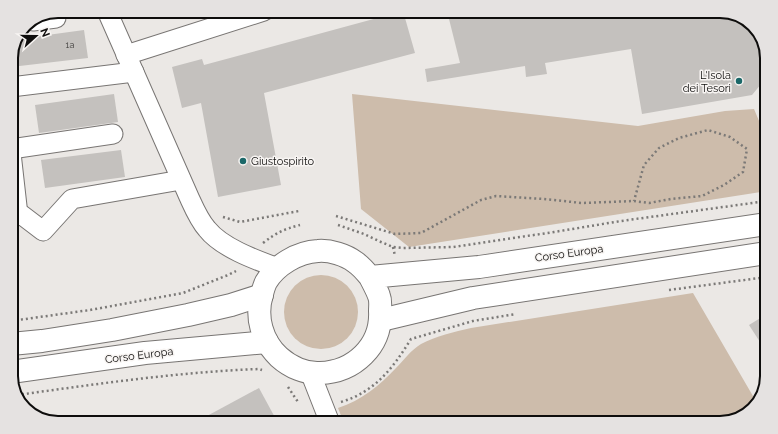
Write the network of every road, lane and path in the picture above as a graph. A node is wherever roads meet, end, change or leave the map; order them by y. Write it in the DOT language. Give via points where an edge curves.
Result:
graph roads {
  1 [pos="110,18"];
  2 [pos="242,18"];
  3 [pos="126,55"];
  4 [pos="134,72"];
  5 [pos="18,86"];
  6 [pos="113,134"];
  7 [pos="18,148"];
  8 [pos="181,180"];
  9 [pos="634,201"];
  10 [pos="760,201"];
  11 [pos="298,211"];
  12 [pos="18,216"];
  13 [pos="221,216"];
  14 [pos="336,216"];
  15 [pos="300,225"];
  16 [pos="338,225"];
  17 [pos="760,225"];
  18 [pos="259,246"];
  19 [pos="760,254"];
  20 [pos="278,268"];
  21 [pos="239,269"];
  22 [pos="370,277"];
  23 [pos="760,278"];
  24 [pos="666,291"];
  25 [pos="262,294"];
  26 [pos="519,313"];
  27 [pos="18,320"];
  28 [pos="381,320"];
  29 [pos="267,342"];
  30 [pos="18,343"];
  31 [pos="18,371"];
  32 [pos="268,371"];
  33 [pos="310,372"];
  34 [pos="286,385"];
  35 [pos="22,394"];
  36 [pos="298,402"];
  37 [pos="339,403"];
  38 [pos="327,416"];
  1 -- 3 [label="street"];
  2 -- 3 [label="street"];
  3 -- 4 [label="street"];
  4 -- 5 [label="street"];
  4 -- 8 [label="street"];
  6 -- 7 [label="street"];
  8 -- 12 [label="street" via="72,199 43,231 22,215"];
  8 -- 20 [label="street" via="208,231 250,258"];
  9 -- 9 [label="path" via="644,166 659,148 679,138 708,130 730,137 748,149 743,172 702,196 649,203"];
  9 -- 14 [label="path" via="582,202 496,196 481,200 421,233 395,234"];
  10 -- 16 [label="path" via="454,247 398,248"];
  11 -- 13 [label="path" via="240,222"];
  15 -- 18 [label="path" via="285,229"];
  17 -- 22 [label="main road, Corso Europa" via="479,267"];
  19 -- 28 [label="main road" via="473,298"];
  20 -- 22 [label="main road" via="296,255 319,250 338,253 356,262"];
  20 -- 25 [label="main road" via="266,283"];
  21 -- 27 [label="path" via="183,293"];
  22 -- 28 [label="main road" via="380,297"];
  23 -- 24 [label="path"];
  25 -- 29 [label="main road" via="259,318"];
  25 -- 30 [label="main road" via="231,305 180,317"];
  26 -- 37 [label="path" via="473,321 410,339 402,354 378,381 359,396"];
  28 -- 33 [label="main road" via="376,337 367,352 353,364 337,371 319,374"];
  29 -- 31 [label="main road, Corso Europa" via="145,353"];
  29 -- 33 [label="main road" via="286,363"];
  32 -- 35 [label="path" via="225,371"];
  33 -- 38 [label="street"];
  34 -- 36 [label="path"];
}
